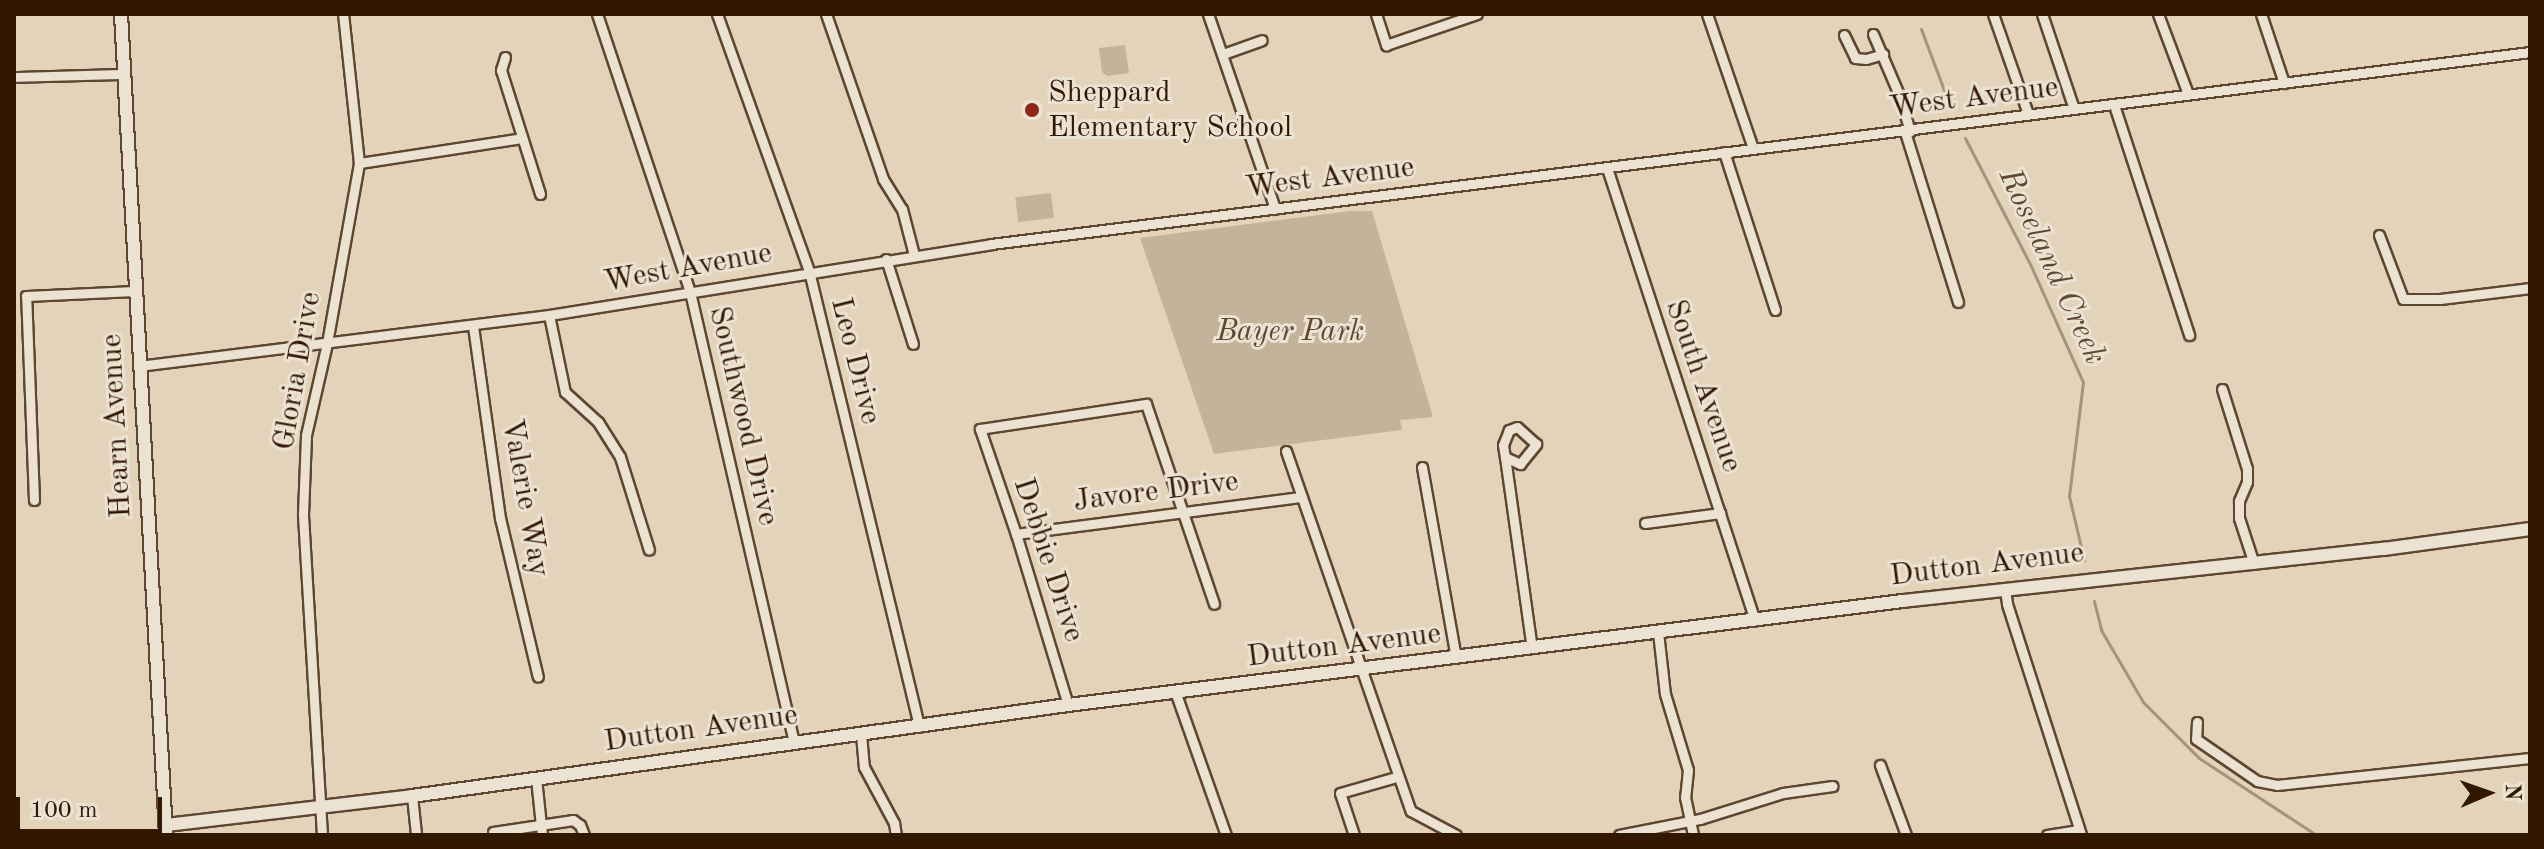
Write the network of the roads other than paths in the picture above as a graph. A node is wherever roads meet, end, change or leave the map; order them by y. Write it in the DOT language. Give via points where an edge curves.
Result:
graph roads {
  1 [pos="121,14"];
  2 [pos="343,14"];
  3 [pos="597,14"];
  4 [pos="717,14"];
  5 [pos="826,14"];
  6 [pos="1376,14"];
  7 [pos="1477,14"];
  8 [pos="1707,14"];
  9 [pos="1993,14"];
  10 [pos="2042,14"];
  11 [pos="2158,14"];
  12 [pos="2261,14"];
  13 [pos="1211,15"];
  14 [pos="1873,34"];
  15 [pos="1844,35"];
  16 [pos="1262,40"];
  17 [pos="2530,52"];
  18 [pos="1223,54"];
  19 [pos="1883,54"];
  20 [pos="505,57"];
  21 [pos="124,74"];
  22 [pos="14,77"];
  23 [pos="2284,83"];
  24 [pos="2188,94"];
  25 [pos="2114,105"];
  26 [pos="2074,109"];
  27 [pos="2028,114"];
  28 [pos="1907,132"];
  29 [pos="522,138"];
  30 [pos="1753,148"];
  31 [pos="1724,152"];
  32 [pos="359,163"];
  33 [pos="1607,168"];
  34 [pos="540,194"];
  35 [pos="1275,209"];
  36 [pos="2379,235"];
  37 [pos="914,255"];
  38 [pos="886,259"];
  39 [pos="809,271"];
  40 [pos="2530,288"];
  41 [pos="135,291"];
  42 [pos="690,292"];
  43 [pos="1958,302"];
  44 [pos="1775,310"];
  45 [pos="549,315"];
  46 [pos="473,326"];
  47 [pos="2189,335"];
  48 [pos="327,343"];
  49 [pos="913,344"];
  50 [pos="139,366"];
  51 [pos="2222,389"];
  52 [pos="1286,451"];
  53 [pos="1505,457"];
  54 [pos="1422,467"];
  55 [pos="1302,497"];
  56 [pos="34,500"];
  57 [pos="1184,512"];
  58 [pos="1720,513"];
  59 [pos="1645,523"];
  60 [pos="2530,529"];
  61 [pos="1016,534"];
  62 [pos="649,550"];
  63 [pos="2254,564"];
  64 [pos="2005,589"];
  65 [pos="1214,604"];
  66 [pos="1755,620"];
  67 [pos="1658,632"];
  68 [pos="1532,648"];
  69 [pos="1456,658"];
  70 [pos="1363,669"];
  71 [pos="538,677"];
  72 [pos="1176,694"];
  73 [pos="1068,705"];
  74 [pos="2197,722"];
  75 [pos="919,727"];
  76 [pos="861,734"];
  77 [pos="794,742"];
  78 [pos="2530,758"];
  79 [pos="1880,765"];
  80 [pos="1396,777"];
  81 [pos="536,778"];
  82 [pos="1833,786"];
  83 [pos="412,796"];
  84 [pos="322,807"];
  85 [pos="1689,821"];
  86 [pos="166,830"];
  87 [pos="541,830"];
  88 [pos="493,832"];
  89 [pos="2080,832"];
  90 [pos="322,835"];
  91 [pos="416,835"];
  92 [pos="584,835"];
  93 [pos="896,835"];
  94 [pos="1226,835"];
  95 [pos="1354,835"];
  96 [pos="1456,835"];
  97 [pos="1619,835"];
  98 [pos="1693,835"];
  99 [pos="1906,835"];
  100 [pos="2047,835"];
  1 -- 21 [label="main road, Hearn Avenue"];
  2 -- 32 [label="street, Gloria Drive"];
  3 -- 42 [label="street, Southwood Drive"];
  4 -- 39 [label="street, Leo Drive"];
  5 -- 37 [label="street" via="883,179 902,209"];
  6 -- 7 [label="street" via="1386,45"];
  8 -- 30 [label="street"];
  9 -- 27 [label="street"];
  10 -- 26 [label="street"];
  11 -- 24 [label="street"];
  12 -- 23 [label="street"];
  13 -- 18 [label="street"];
  14 -- 19 [label="street"];
  15 -- 19 [label="street" via="1855,58"];
  16 -- 18 [label="street"];
  17 -- 23 [label="street, West Avenue"];
  18 -- 35 [label="street"];
  19 -- 28 [label="street"];
  20 -- 29 [label="street" via="501,70"];
  21 -- 22 [label="street"];
  21 -- 41 [label="main road, Hearn Avenue"];
  23 -- 24 [label="street, West Avenue"];
  24 -- 25 [label="street, West Avenue"];
  25 -- 26 [label="street, West Avenue"];
  25 -- 47 [label="street"];
  26 -- 27 [label="street, West Avenue"];
  27 -- 28 [label="street, West Avenue"];
  28 -- 30 [label="street, West Avenue"];
  28 -- 43 [label="street"];
  29 -- 32 [label="street"];
  29 -- 34 [label="street"];
  30 -- 31 [label="street, West Avenue"];
  31 -- 33 [label="street, West Avenue"];
  31 -- 44 [label="street"];
  32 -- 48 [label="street, Gloria Drive"];
  33 -- 35 [label="street, West Avenue"];
  33 -- 58 [label="street, South Avenue"];
  35 -- 37 [label="street, West Avenue"];
  36 -- 40 [label="street" via="2403,299"];
  37 -- 38 [label="street, West Avenue"];
  38 -- 39 [label="street, West Avenue"];
  38 -- 49 [label="street"];
  39 -- 42 [label="street, West Avenue"];
  39 -- 75 [label="street, Leo Drive"];
  41 -- 50 [label="main road, Hearn Avenue"];
  41 -- 56 [label="street" via="26,296"];
  42 -- 45 [label="street, West Avenue"];
  42 -- 77 [label="street, Southwood Drive"];
  45 -- 46 [label="street, West Avenue"];
  45 -- 62 [label="street" via="565,392 598,422 620,457"];
  46 -- 48 [label="street, West Avenue"];
  46 -- 71 [label="street, Valerie Way" via="500,518"];
  48 -- 50 [label="street, West Avenue"];
  48 -- 84 [label="street, Gloria Drive" via="306,435 303,514"];
  50 -- 86 [label="main road, Hearn Avenue"];
  51 -- 63 [label="street" via="2247,469 2239,518"];
  52 -- 55 [label="street"];
  53 -- 68 [label="street"];
  54 -- 69 [label="street"];
  55 -- 57 [label="street, Javore Drive"];
  55 -- 70 [label="street"];
  57 -- 61 [label="street, Javore Drive"];
  57 -- 61 [label="street, Debbie Drive" via="1146,404 980,429"];
  57 -- 65 [label="street"];
  58 -- 59 [label="street"];
  58 -- 66 [label="street, South Avenue"];
  60 -- 63 [label="main road, Dutton Avenue"];
  61 -- 73 [label="street, Debbie Drive"];
  63 -- 64 [label="main road, Dutton Avenue"];
  64 -- 66 [label="main road, Dutton Avenue"];
  64 -- 89 [label="street"];
  66 -- 67 [label="main road, Dutton Avenue"];
  67 -- 68 [label="main road, Dutton Avenue"];
  67 -- 85 [label="street" via="1665,694 1688,770"];
  68 -- 69 [label="main road, Dutton Avenue"];
  69 -- 70 [label="main road, Dutton Avenue"];
  70 -- 72 [label="main road, Dutton Avenue"];
  70 -- 80 [label="street"];
  72 -- 73 [label="main road, Dutton Avenue"];
  72 -- 94 [label="street"];
  73 -- 75 [label="main road, Dutton Avenue"];
  74 -- 78 [label="street" via="2196,739 2257,781 2277,785"];
  75 -- 76 [label="main road, Dutton Avenue"];
  76 -- 77 [label="main road, Dutton Avenue"];
  76 -- 93 [label="street" via="864,767"];
  77 -- 81 [label="main road, Dutton Avenue"];
  79 -- 99 [label="street"];
  80 -- 95 [label="street" via="1340,793"];
  80 -- 96 [label="street" via="1411,811"];
  81 -- 83 [label="main road, Dutton Avenue"];
  81 -- 87 [label="street"];
  82 -- 85 [label="street" via="1783,793"];
  83 -- 84 [label="main road, Dutton Avenue"];
  83 -- 91 [label="street"];
  84 -- 86 [label="main road, Dutton Avenue"];
  84 -- 90 [label="street, Gloria Drive"];
  85 -- 97 [label="street"];
  85 -- 98 [label="street"];
  87 -- 88 [label="street"];
  87 -- 92 [label="street" via="573,820"];
  89 -- 100 [label="street"];
}
